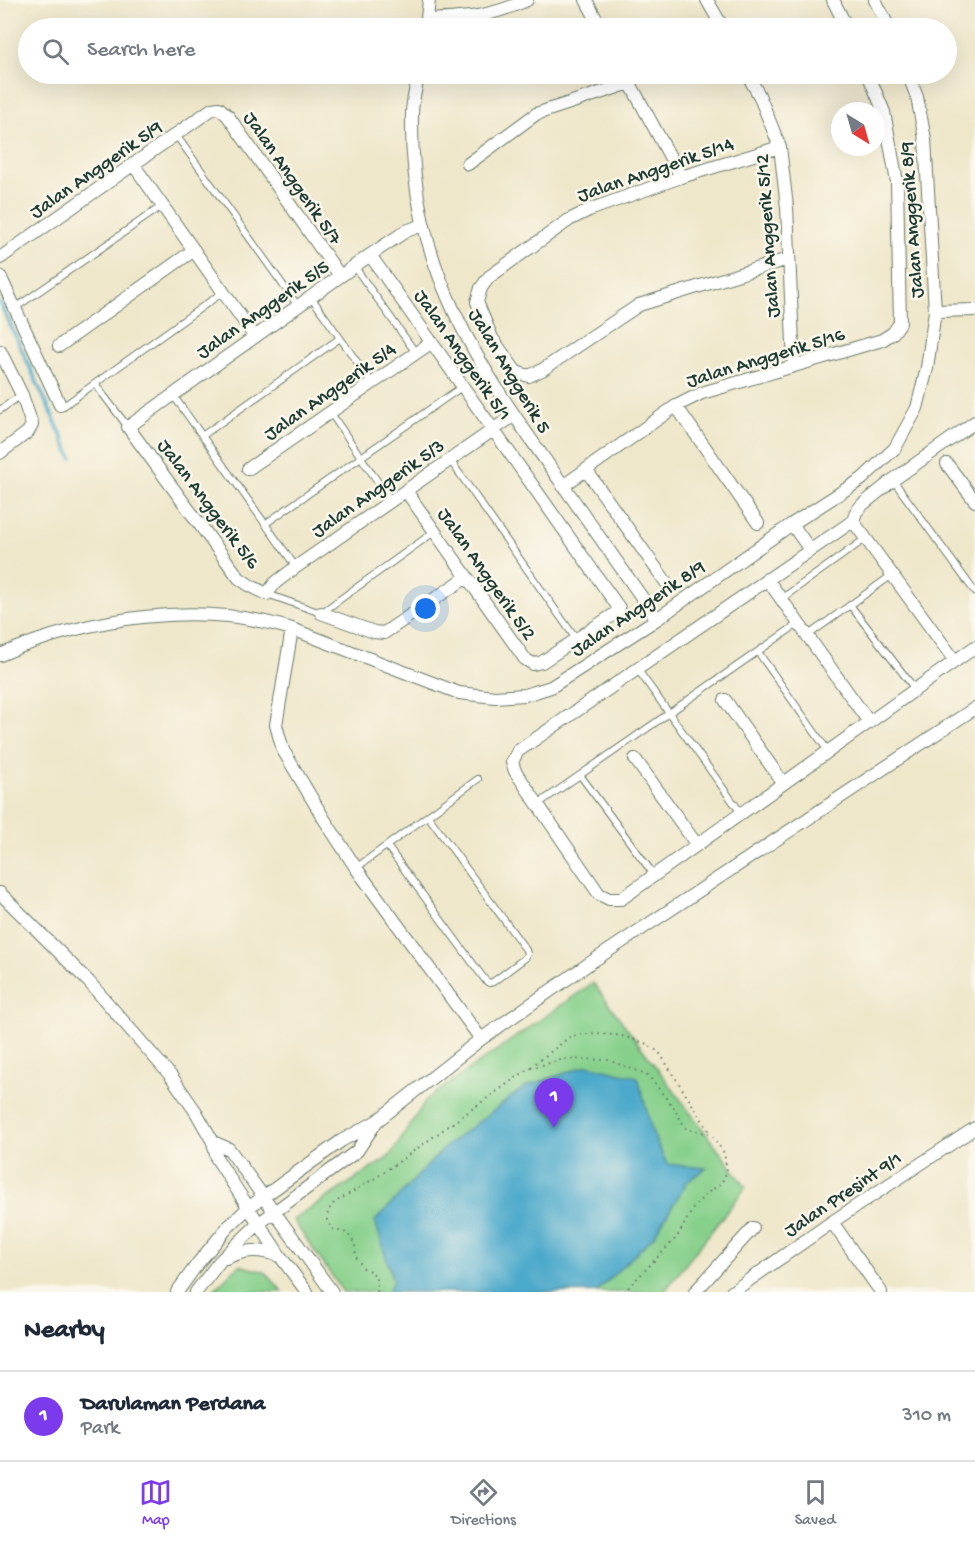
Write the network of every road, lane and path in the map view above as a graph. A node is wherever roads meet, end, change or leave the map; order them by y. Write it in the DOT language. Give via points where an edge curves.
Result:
graph roads {
  1 [pos="429,0"];
  2 [pos="527,0"];
  3 [pos="586,0"];
  4 [pos="707,0"];
  5 [pos="833,0"];
  6 [pos="875,0"];
  7 [pos="428,18"];
  8 [pos="473,18"];
  9 [pos="596,18"];
  10 [pos="717,18"];
  11 [pos="842,18"];
  12 [pos="884,18"];
  13 [pos="417,84"];
  14 [pos="613,84"];
  15 [pos="631,84"];
  16 [pos="753,84"];
  17 [pos="872,84"];
  18 [pos="912,84"];
  19 [pos="212,109"];
  20 [pos="176,135"];
  21 [pos="780,147"];
  22 [pos="134,164"];
  23 [pos="468,164"];
  24 [pos="681,177"];
  25 [pos="162,206"];
  26 [pos="423,225"];
  27 [pos="194,250"];
  28 [pos="370,255"];
  29 [pos="0,258"];
  30 [pos="788,259"];
  31 [pos="354,266"];
  32 [pos="0,276"];
  33 [pos="340,276"];
  34 [pos="223,292"];
  35 [pos="311,297"];
  36 [pos="298,306"];
  37 [pos="14,308"];
  38 [pos="975,310"];
  39 [pos="935,311"];
  40 [pos="255,337"];
  41 [pos="340,338"];
  42 [pos="432,342"];
  43 [pos="58,346"];
  44 [pos="416,353"];
  45 [pos="1,357"];
  46 [pos="794,366"];
  47 [pos="372,383"];
  48 [pos="95,384"];
  49 [pos="463,386"];
  50 [pos="22,395"];
  51 [pos="173,395"];
  52 [pos="60,405"];
  53 [pos="676,406"];
  54 [pos="0,410"];
  55 [pos="330,412"];
  56 [pos="513,416"];
  57 [pos="975,422"];
  58 [pos="128,427"];
  59 [pos="494,429"];
  60 [pos="202,436"];
  61 [pos="0,453"];
  62 [pos="361,458"];
  63 [pos="450,460"];
  64 [pos="947,464"];
  65 [pos="248,469"];
  66 [pos="586,470"];
  67 [pos="893,480"];
  68 [pos="563,486"];
  69 [pos="406,491"];
  70 [pos="391,501"];
  71 [pos="975,501"];
  72 [pos="853,521"];
  73 [pos="758,523"];
  74 [pos="265,524"];
  75 [pos="792,524"];
  76 [pos="435,531"];
  77 [pos="866,538"];
  78 [pos="810,550"];
  79 [pos="296,567"];
  80 [pos="892,575"];
  81 [pos="467,577"];
  82 [pos="767,579"];
  83 [pos="668,585"];
  84 [pos="975,592"];
  85 [pos="267,594"];
  86 [pos="781,599"];
  87 [pos="850,605"];
  88 [pos="321,613"];
  89 [pos="657,619"];
  90 [pos="798,623"];
  91 [pos="292,629"];
  92 [pos="807,636"];
  93 [pos="577,639"];
  94 [pos="975,647"];
  95 [pos="758,651"];
  96 [pos="0,655"];
  97 [pos="955,662"];
  98 [pos="638,670"];
  99 [pos="915,689"];
  100 [pos="725,700"];
  101 [pos="975,708"];
  102 [pos="670,713"];
  103 [pos="869,722"];
  104 [pos="828,751"];
  105 [pos="635,759"];
  106 [pos="580,775"];
  107 [pos="478,779"];
  108 [pos="783,783"];
  109 [pos="538,804"];
  110 [pos="741,813"];
  111 [pos="428,816"];
  112 [pos="697,845"];
  113 [pos="387,846"];
  114 [pos="356,868"];
  115 [pos="655,876"];
  116 [pos="0,893"];
  117 [pos="481,1039"];
  118 [pos="528,1069"];
  119 [pos="377,1121"];
  120 [pos="975,1128"];
  121 [pos="711,1134"];
  122 [pos="213,1142"];
  123 [pos="296,1195"];
  124 [pos="263,1198"];
  125 [pos="248,1208"];
  126 [pos="274,1212"];
  127 [pos="832,1222"];
  128 [pos="258,1224"];
  129 [pos="753,1228"];
  130 [pos="292,1238"];
  131 [pos="280,1256"];
  132 [pos="220,1261"];
  133 [pos="319,1274"];
  134 [pos="304,1289"];
  135 [pos="177,1292"];
  136 [pos="196,1292"];
  137 [pos="332,1292"];
  138 [pos="377,1292"];
  139 [pos="624,1292"];
  140 [pos="695,1292"];
  141 [pos="732,1292"];
  142 [pos="881,1292"];
  1 -- 7 [label="street"];
  2 -- 8 [label="street"];
  3 -- 9 [label="street"];
  4 -- 10 [label="street"];
  5 -- 11 [label="street"];
  6 -- 12 [label="street"];
  13 -- 26 [label="street, Jalan Anggerik 5" via="412,112 414,170"];
  14 -- 23 [label="street" via="536,114"];
  15 -- 24 [label="street"];
  16 -- 21 [label="street, Jalan Anggerik 5/12"];
  17 -- 46 [label="street, Jalan Anggerik 5/16" via="884,111 897,182 900,323 882,340"];
  18 -- 39 [label="street, Jalan Anggerik 8/9" via="925,139"];
  19 -- 20 [label="street, Jalan Anggerik 5/9"];
  19 -- 33 [label="street, Jalan Anggerik 5/7" via="219,108 228,116"];
  20 -- 22 [label="street, Jalan Anggerik 5/9"];
  20 -- 36 [label="lane"];
  21 -- 24 [label="street, Jalan Anggerik 5/14"];
  21 -- 30 [label="street, Jalan Anggerik 5/12"];
  22 -- 25 [label="street"];
  22 -- 29 [label="street, Jalan Anggerik 5/9"];
  24 -- 30 [label="street, Jalan Anggerik 5/14" via="569,220 489,277 477,302 492,338 516,372 529,376 542,370 639,305"];
  25 -- 27 [label="street"];
  25 -- 37 [label="lane"];
  26 -- 28 [label="street, Jalan Anggerik 5/5" via="406,231"];
  26 -- 56 [label="street, Jalan Anggerik 5" via="456,319"];
  27 -- 34 [label="street"];
  27 -- 43 [label="street"];
  28 -- 31 [label="street, Jalan Anggerik 5/5"];
  28 -- 42 [label="street, Jalan Anggerik 5/1"];
  30 -- 46 [label="street, Jalan Anggerik 5/12"];
  31 -- 33 [label="street, Jalan Anggerik 5/5"];
  31 -- 44 [label="lane"];
  32 -- 37 [label="street"];
  33 -- 35 [label="street, Jalan Anggerik 5/5"];
  34 -- 40 [label="street"];
  34 -- 48 [label="lane"];
  35 -- 36 [label="street, Jalan Anggerik 5/5"];
  35 -- 41 [label="lane"];
  36 -- 40 [label="street, Jalan Anggerik 5/5"];
  37 -- 52 [label="street"];
  38 -- 39 [label="street"];
  39 -- 75 [label="street, Jalan Anggerik 8/9" via="917,408 895,448 862,479"];
  40 -- 51 [label="street, Jalan Anggerik 5/5"];
  41 -- 47 [label="lane"];
  41 -- 60 [label="lane"];
  42 -- 44 [label="street, Jalan Anggerik 5/4"];
  42 -- 49 [label="street, Jalan Anggerik 5/1"];
  44 -- 47 [label="street, Jalan Anggerik 5/4"];
  45 -- 50 [label="street"];
  46 -- 53 [label="street, Jalan Anggerik 5/16" via="702,393"];
  47 -- 55 [label="street, Jalan Anggerik 5/4"];
  48 -- 52 [label="lane"];
  48 -- 58 [label="lane"];
  49 -- 59 [label="street, Jalan Anggerik 5/1"];
  49 -- 62 [label="lane"];
  50 -- 54 [label="lane"];
  50 -- 61 [label="street" via="32,425"];
  51 -- 58 [label="street, Jalan Anggerik 5/5"];
  51 -- 60 [label="lane"];
  53 -- 66 [label="street, Jalan Anggerik 5/16"];
  53 -- 73 [label="street"];
  55 -- 62 [label="lane"];
  55 -- 65 [label="street, Jalan Anggerik 5/4"];
  56 -- 59 [label="street, Jalan Anggerik 5/3"];
  56 -- 68 [label="street, Jalan Anggerik 5"];
  57 -- 67 [label="street"];
  58 -- 85 [label="street, Jalan Anggerik 5/6" via="239,578"];
  59 -- 63 [label="street, Jalan Anggerik 5/3"];
  59 -- 93 [label="street, Jalan Anggerik 5/1" via="619,608 616,614"];
  60 -- 74 [label="lane"];
  62 -- 70 [label="lane"];
  62 -- 74 [label="lane"];
  63 -- 69 [label="street, Jalan Anggerik 5/3"];
  63 -- 93 [label="lane"];
  64 -- 71 [label="street"];
  66 -- 68 [label="street, Jalan Anggerik 5/16"];
  66 -- 83 [label="street"];
  67 -- 72 [label="street" via="862,505"];
  67 -- 84 [label="lane"];
  68 -- 89 [label="street, Jalan Anggerik 5"];
  69 -- 70 [label="street, Jalan Anggerik 5/3"];
  69 -- 76 [label="street, Jalan Anggerik 5/2"];
  70 -- 79 [label="street, Jalan Anggerik 5/3"];
  72 -- 77 [label="street"];
  72 -- 78 [label="street"];
  74 -- 79 [label="lane"];
  75 -- 78 [label="street"];
  75 -- 89 [label="street, Jalan Anggerik 8/9"];
  76 -- 81 [label="street, Jalan Anggerik 5/2"];
  76 -- 88 [label="lane"];
  77 -- 80 [label="street"];
  77 -- 86 [label="lane"];
  78 -- 82 [label="street"];
  79 -- 85 [label="street, Jalan Anggerik 5/3"];
  80 -- 87 [label="lane"];
  80 -- 97 [label="street"];
  81 -- 88 [label="street" via="384,633"];
  81 -- 93 [label="street, Jalan Anggerik 5/2" via="525,659 533,664"];
  82 -- 86 [label="street"];
  82 -- 98 [label="street"];
  85 -- 88 [label="lane"];
  86 -- 90 [label="street"];
  87 -- 92 [label="lane"];
  87 -- 99 [label="lane"];
  89 -- 91 [label="street, Jalan Anggerik 8/9" via="551,687 525,695 495,697 437,686"];
  90 -- 92 [label="street"];
  90 -- 95 [label="lane"];
  91 -- 96 [label="street, Jalan Anggerik 8/9" via="232,616 142,617 83,627"];
  91 -- 114 [label="street" via="276,725 293,767"];
  92 -- 103 [label="street"];
  94 -- 97 [label="street"];
  95 -- 102 [label="lane"];
  95 -- 104 [label="lane"];
  97 -- 99 [label="street"];
  98 -- 102 [label="lane"];
  98 -- 109 [label="street" via="518,751 512,762 515,771"];
  99 -- 103 [label="street"];
  100 -- 108 [label="street"];
  101 -- 117 [label="street"];
  102 -- 106 [label="lane"];
  102 -- 110 [label="lane"];
  103 -- 104 [label="street"];
  104 -- 108 [label="street"];
  105 -- 112 [label="street"];
  106 -- 109 [label="lane"];
  106 -- 115 [label="lane"];
  107 -- 111 [label="lane"];
  108 -- 110 [label="street"];
  109 -- 115 [label="street" via="599,894 621,899"];
  110 -- 112 [label="street"];
  111 -- 113 [label="lane"];
  111 -- 113 [label="lane" via="526,950 525,958 493,982 485,980"];
  112 -- 115 [label="street"];
  113 -- 114 [label="lane"];
  114 -- 117 [label="street"];
  116 -- 122 [label="street" via="89,982 171,1076"];
  117 -- 119 [label="street"];
  118 -- 121 [label="path" via="564,1059 608,1060 648,1076 686,1129"];
  118 -- 121 [label="path" via="570,1036 604,1034 645,1043 659,1052"];
  118 -- 138 [label="path" via="380,1175 334,1203 328,1211 332,1229 346,1233 355,1244 356,1257 364,1269 371,1270 377,1278"];
  119 -- 123 [label="street" via="357,1151"];
  119 -- 124 [label="street" via="341,1141"];
  120 -- 127 [label="street, Jalan Presint 9/1"];
  121 -- 139 [label="path" via="724,1153 727,1171 721,1184 695,1205 677,1237"];
  122 -- 124 [label="street" via="229,1149"];
  122 -- 125 [label="street" via="217,1159"];
  123 -- 126 [label="street"];
  123 -- 130 [label="street" via="287,1216"];
  124 -- 125 [label="street"];
  124 -- 126 [label="street"];
  125 -- 128 [label="street"];
  125 -- 135 [label="street" via="228,1227"];
  126 -- 128 [label="street"];
  126 -- 130 [label="street"];
  127 -- 141 [label="street, Jalan Presint 9/1"];
  127 -- 142 [label="street"];
  128 -- 131 [label="street"];
  128 -- 132 [label="street"];
  129 -- 140 [label="street"];
  130 -- 133 [label="street"];
  131 -- 132 [label="street" via="250,1250"];
  131 -- 134 [label="street"];
  132 -- 136 [label="street"];
  133 -- 134 [label="street"];
  133 -- 137 [label="street"];
}
